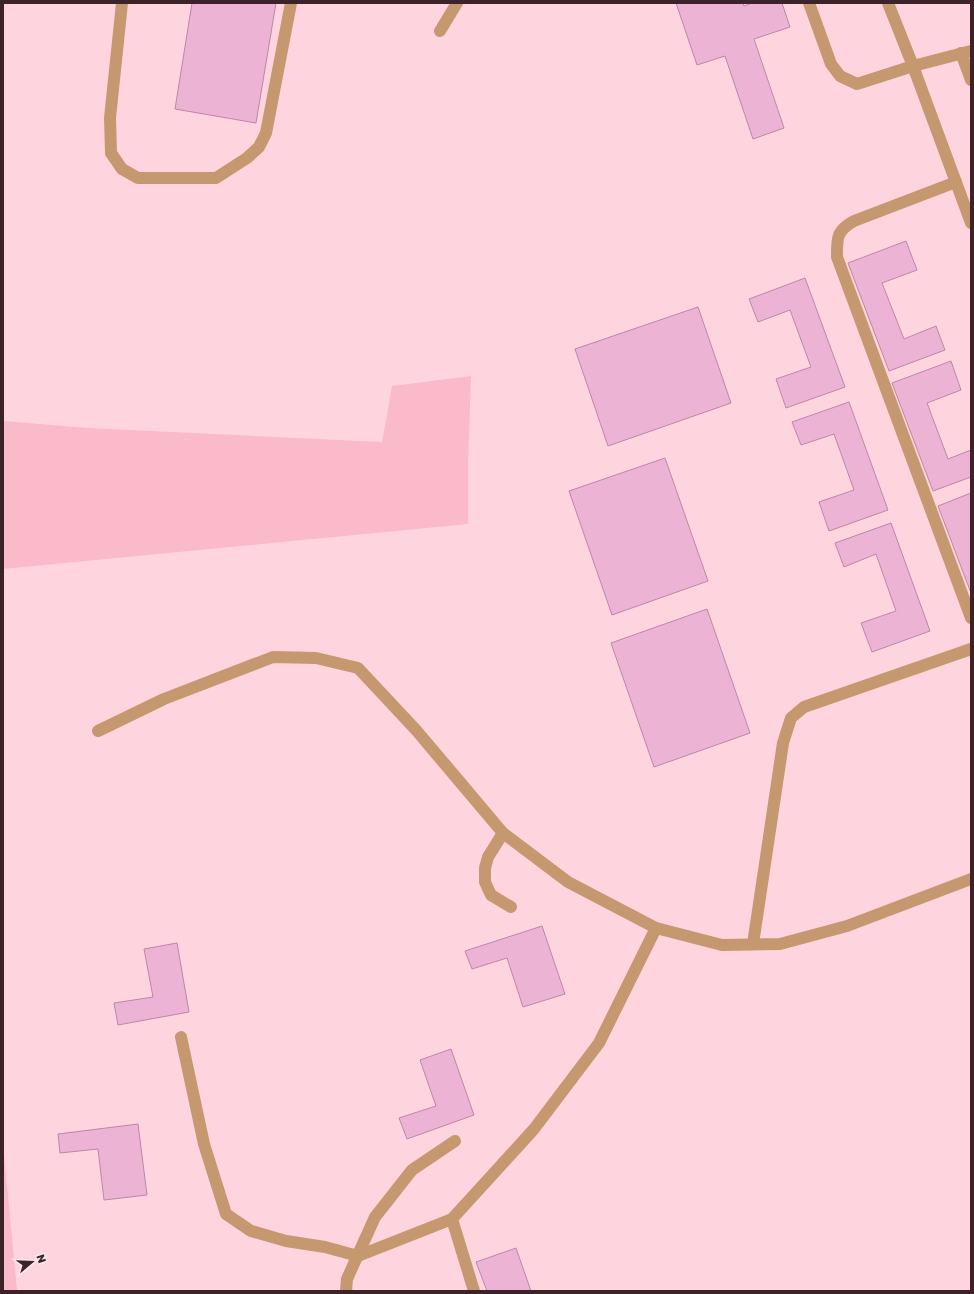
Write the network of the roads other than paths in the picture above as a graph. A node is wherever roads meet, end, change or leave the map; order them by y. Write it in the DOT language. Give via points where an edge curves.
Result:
graph roads {
  1 [pos="122,3"];
  2 [pos="291,3"];
  3 [pos="457,3"];
  4 [pos="809,3"];
  5 [pos="888,3"];
  6 [pos="440,30"];
  7 [pos="966,52"];
  8 [pos="913,66"];
  9 [pos="971,80"];
  10 [pos="956,182"];
  11 [pos="971,223"];
  12 [pos="971,618"];
  13 [pos="971,650"];
  14 [pos="98,731"];
  15 [pos="503,833"];
  16 [pos="971,880"];
  17 [pos="511,907"];
  18 [pos="656,928"];
  19 [pos="753,944"];
  20 [pos="181,1037"];
  21 [pos="455,1141"];
  22 [pos="452,1219"];
  23 [pos="358,1256"];
  24 [pos="346,1291"];
  25 [pos="474,1291"];
  1 -- 2 [label="street" via="110,118 110,153 122,169 138,178 216,178 247,158 259,147 266,133"];
  3 -- 6 [label="street"];
  4 -- 8 [label="street" via="831,64 840,76 857,84"];
  5 -- 8 [label="street"];
  7 -- 8 [label="street"];
  7 -- 9 [label="street"];
  8 -- 10 [label="street"];
  10 -- 11 [label="street"];
  10 -- 12 [label="street" via="844,227 837,238 837,257"];
  13 -- 19 [label="street" via="804,707 791,718 783,743"];
  14 -- 15 [label="street" via="164,699 274,657 316,658 358,668 416,730"];
  15 -- 17 [label="street" via="488,857 485,882 491,895"];
  15 -- 18 [label="street" via="568,882"];
  16 -- 19 [label="street" via="847,926 780,944"];
  18 -- 19 [label="street" via="722,945"];
  18 -- 22 [label="street" via="599,1043 534,1129"];
  20 -- 23 [label="street" via="204,1144 226,1214 251,1231"];
  21 -- 23 [label="street" via="412,1170 375,1217"];
  22 -- 23 [label="street"];
  22 -- 25 [label="street"];
  23 -- 24 [label="street" via="347,1279"];
}
